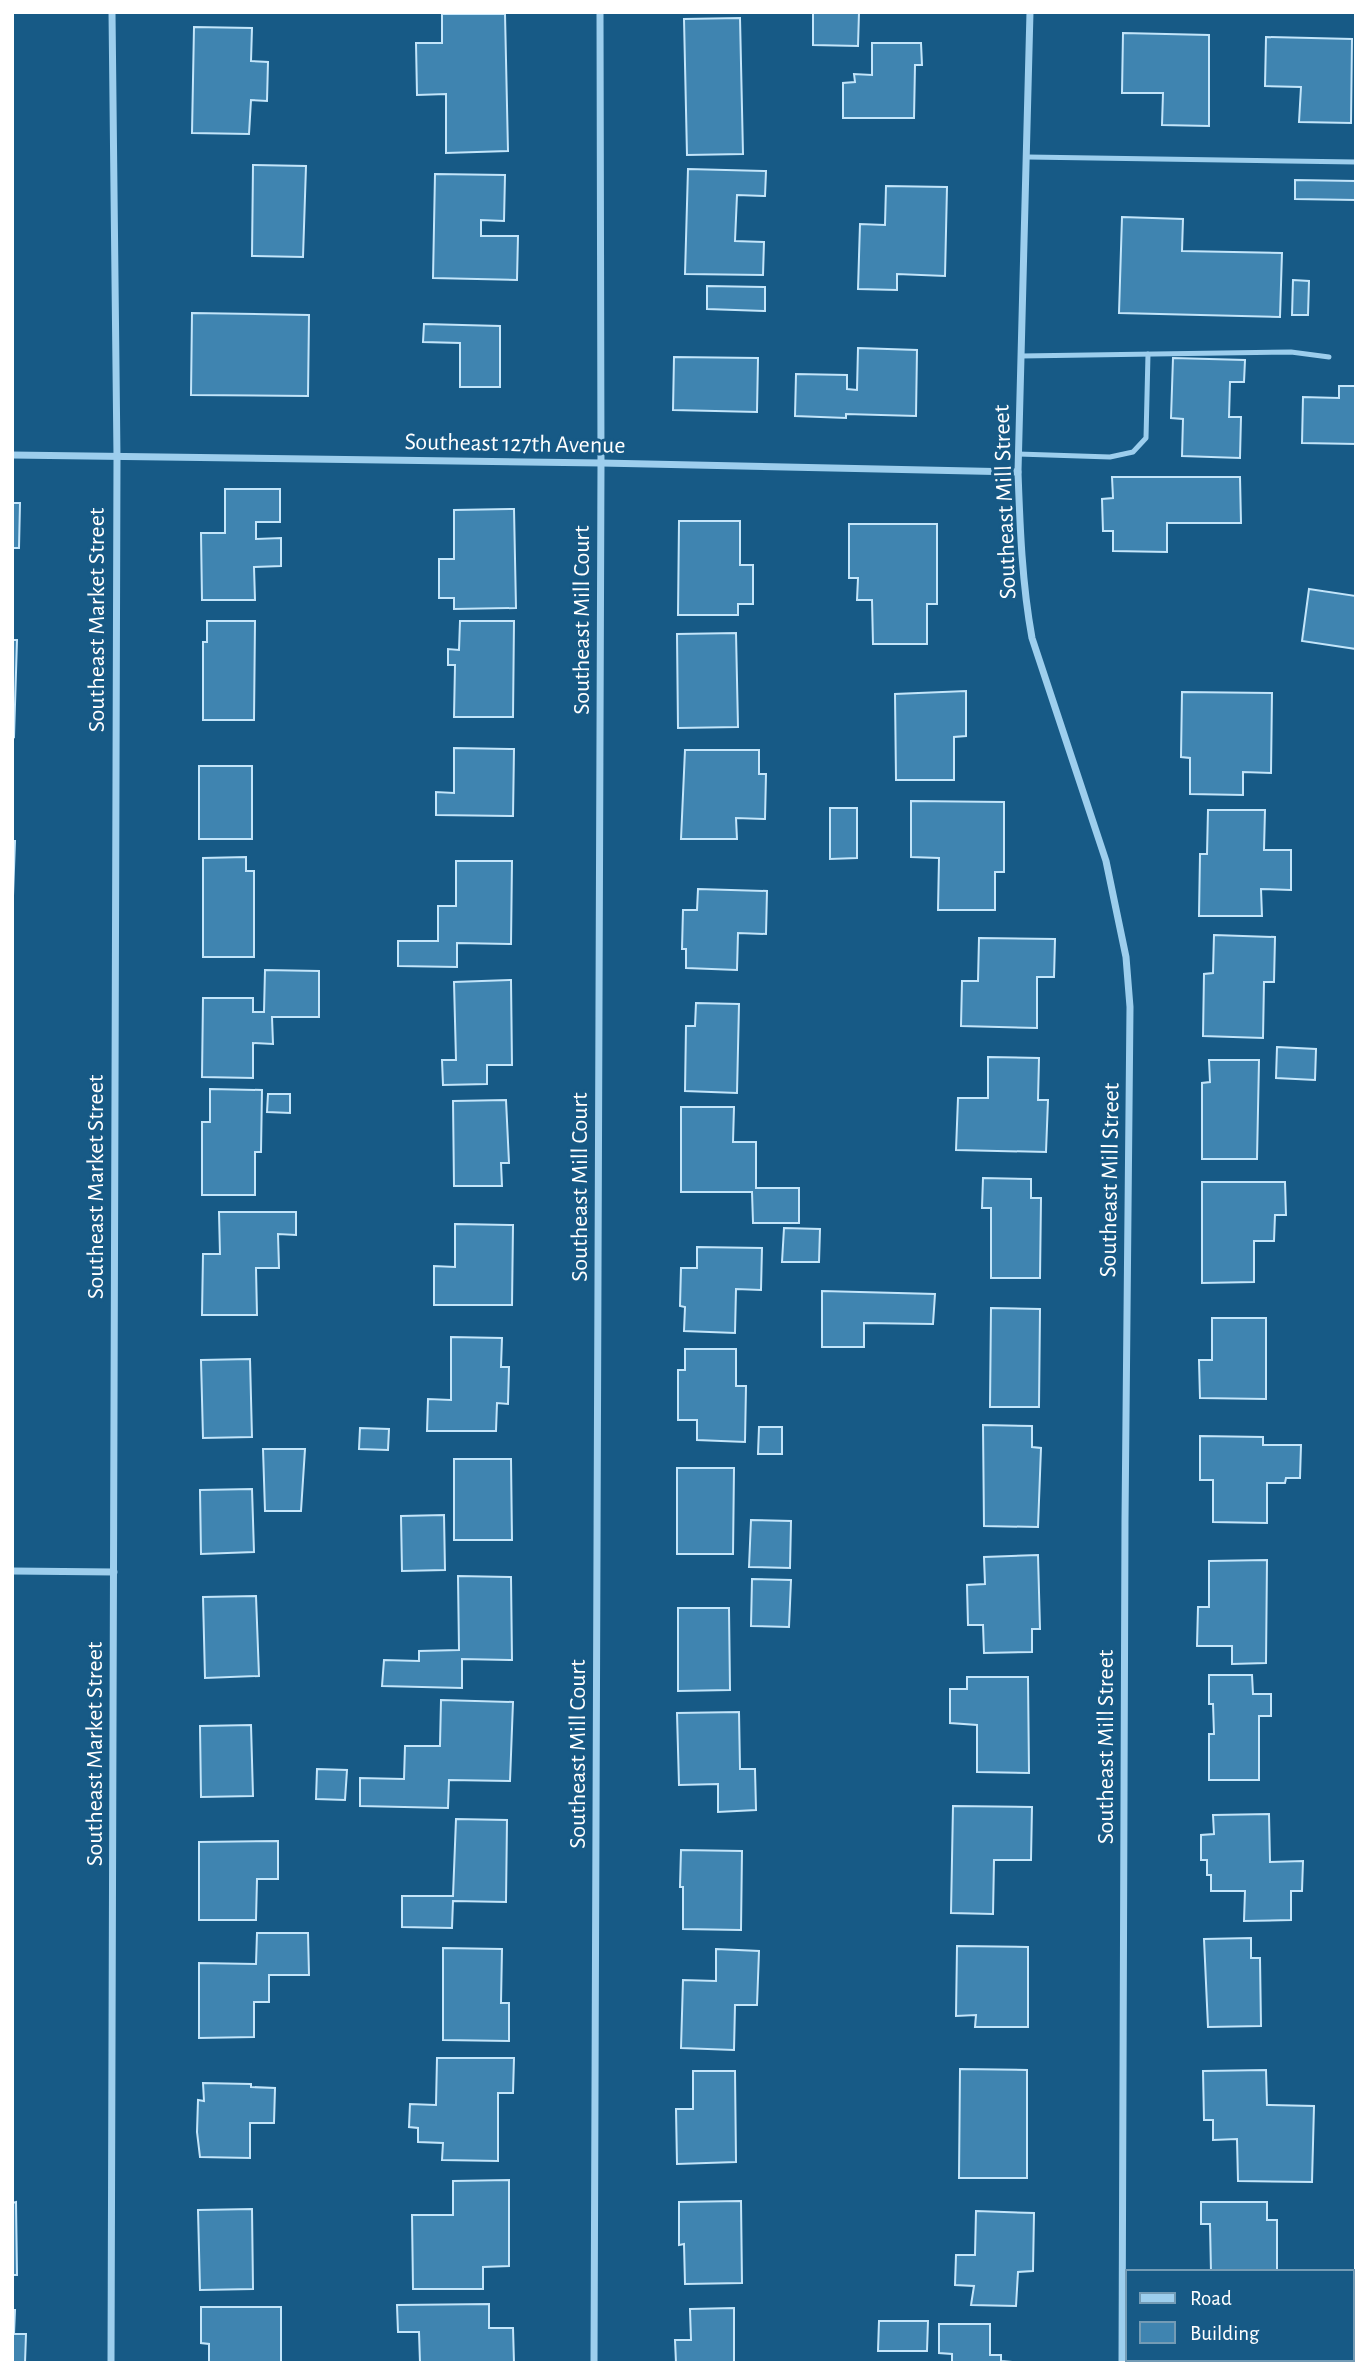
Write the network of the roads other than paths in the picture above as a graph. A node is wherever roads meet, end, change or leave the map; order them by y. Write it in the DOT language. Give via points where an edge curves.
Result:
graph roads {
  1 [pos="112,12"];
  2 [pos="600,12"];
  3 [pos="1031,12"];
  4 [pos="1028,157"];
  5 [pos="1356,162"];
  6 [pos="1148,354"];
  7 [pos="1021,356"];
  8 [pos="1329,357"];
  9 [pos="1018,454"];
  10 [pos="12,455"];
  11 [pos="117,457"];
  12 [pos="601,463"];
  13 [pos="1018,472"];
  14 [pos="12,1571"];
  15 [pos="114,1572"];
  16 [pos="111,2363"];
  17 [pos="594,2363"];
  18 [pos="1122,2363"];
  1 -- 11 [label="street, Southeast Market Street"];
  2 -- 12 [label="street, Southeast Mill Court"];
  3 -- 4 [label="street, Southeast Mill Street"];
  4 -- 5 [label="lane"];
  4 -- 7 [label="street, Southeast Mill Street"];
  6 -- 7 [label="lane"];
  6 -- 8 [label="lane" via="1291,352"];
  6 -- 9 [label="lane" via="1146,438 1133,452 1110,457"];
  7 -- 9 [label="street, Southeast Mill Street"];
  9 -- 13 [label="street, Southeast Mill Street"];
  10 -- 11 [label="street, Southeast 127th Avenue"];
  11 -- 12 [label="street, Southeast 127th Avenue"];
  11 -- 15 [label="street, Southeast Market Street"];
  12 -- 13 [label="street, Southeast 127th Avenue"];
  12 -- 17 [label="street, Southeast Mill Court"];
  13 -- 18 [label="street, Southeast Mill Street" via="1020,548 1032,638 1106,861 1126,957 1130,1007"];
  14 -- 15 [label="street"];
  15 -- 16 [label="street, Southeast Market Street"];
}
